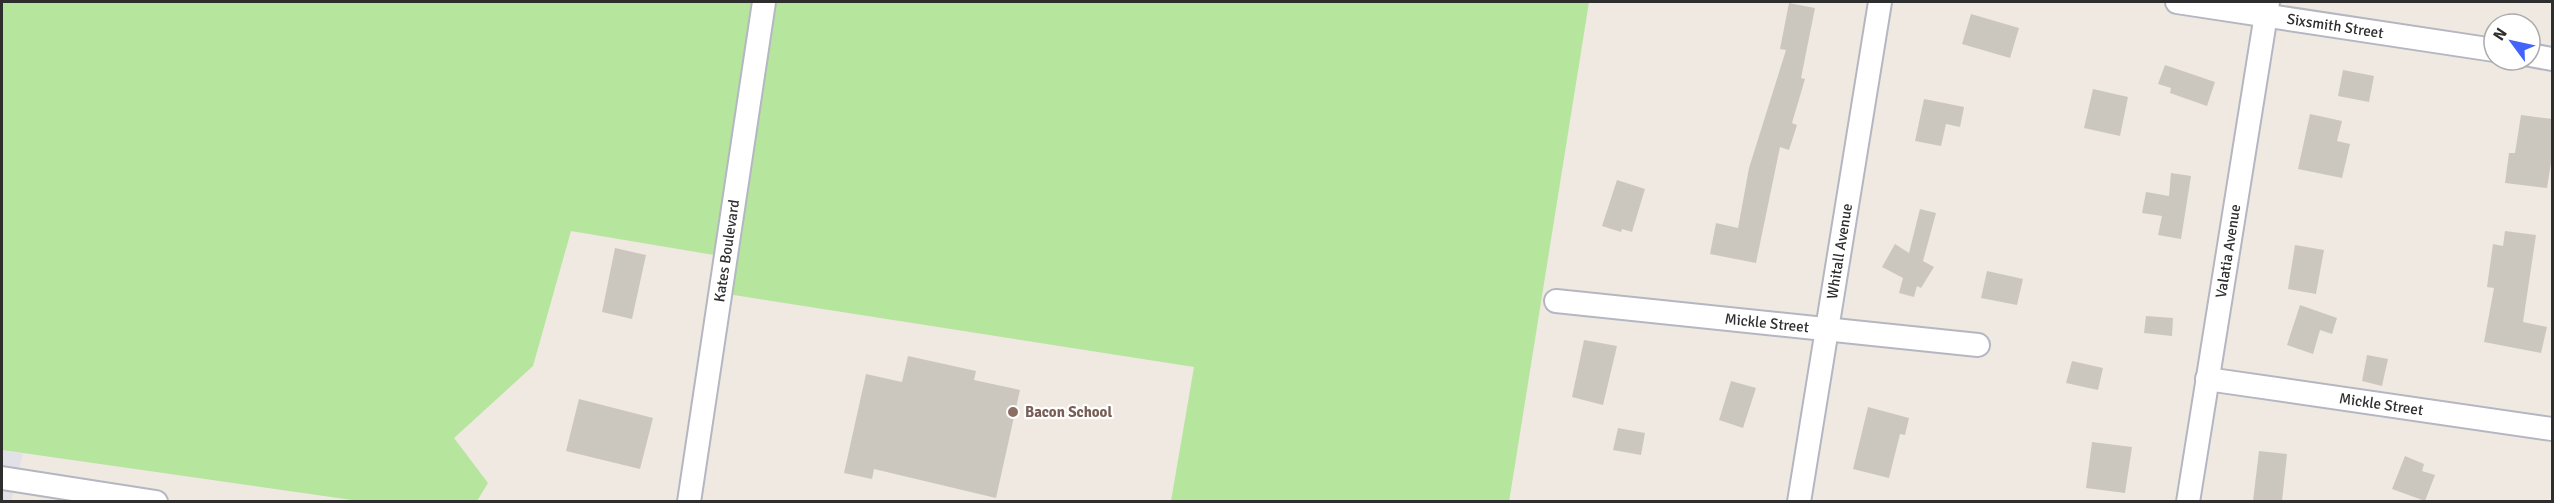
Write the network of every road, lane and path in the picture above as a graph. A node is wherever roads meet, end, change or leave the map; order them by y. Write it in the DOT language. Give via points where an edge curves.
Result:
graph roads {
  1 [pos="764,2"];
  2 [pos="1880,2"];
  3 [pos="2176,2"];
  4 [pos="2266,8"];
  5 [pos="2482,48"];
  6 [pos="1556,301"];
  7 [pos="1827,329"];
  8 [pos="1978,345"];
  9 [pos="2207,379"];
  10 [pos="2553,429"];
  11 [pos="2,478"];
  12 [pos="156,501"];
  13 [pos="689,501"];
  14 [pos="1799,501"];
  15 [pos="2188,501"];
  1 -- 13 [label="street, Kates Boulevard"];
  2 -- 7 [label="street, Whitall Avenue"];
  3 -- 4 [label="street, Sixsmith Street"];
  4 -- 5 [label="street, Sixsmith Street"];
  4 -- 9 [label="street, Valatia Avenue"];
  6 -- 7 [label="street, Mickle Street"];
  7 -- 8 [label="street, Mickle Street"];
  7 -- 14 [label="street, Whitall Avenue"];
  9 -- 10 [label="street, Mickle Street"];
  9 -- 15 [label="street, Valatia Avenue"];
  11 -- 12 [label="street"];
}
